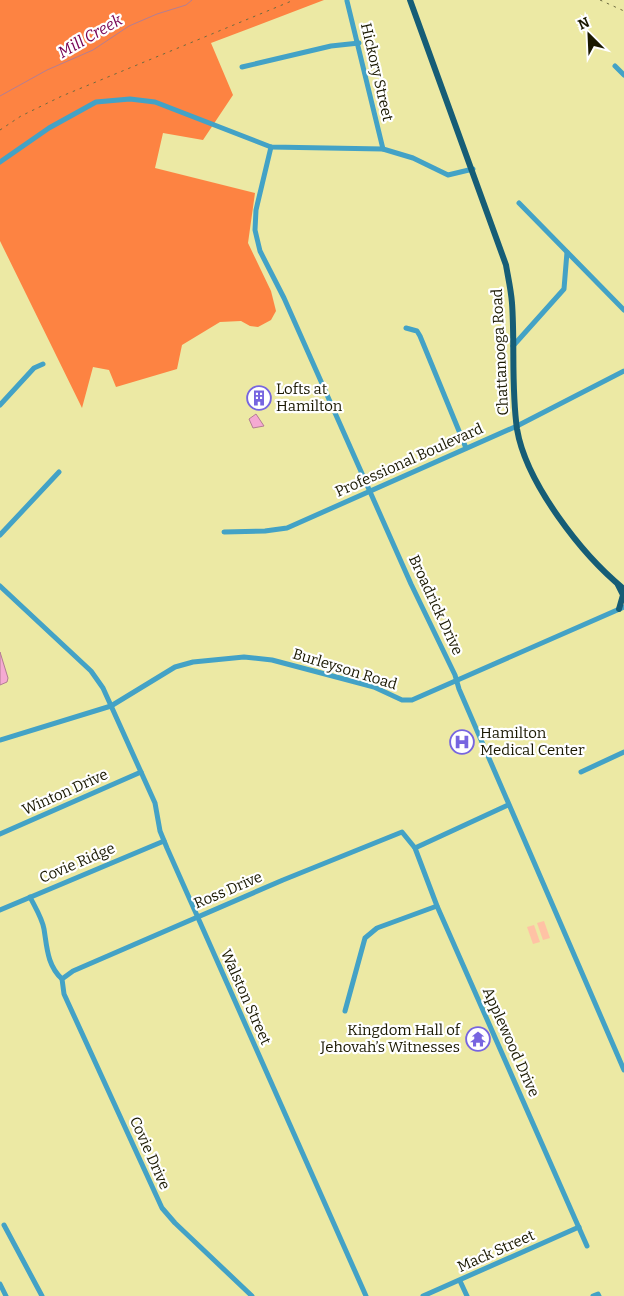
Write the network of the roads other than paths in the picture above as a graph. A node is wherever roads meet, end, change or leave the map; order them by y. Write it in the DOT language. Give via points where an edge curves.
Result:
graph roads {
  1 [pos="410,0"];
  2 [pos="347,1"];
  3 [pos="359,43"];
  4 [pos="615,66"];
  5 [pos="242,67"];
  6 [pos="624,75"];
  7 [pos="271,147"];
  8 [pos="383,149"];
  9 [pos="0,162"];
  10 [pos="473,169"];
  11 [pos="519,203"];
  12 [pos="567,252"];
  13 [pos="624,310"];
  14 [pos="406,328"];
  15 [pos="513,346"];
  16 [pos="43,364"];
  17 [pos="624,371"];
  18 [pos="0,405"];
  19 [pos="517,426"];
  20 [pos="466,448"];
  21 [pos="59,472"];
  22 [pos="370,492"];
  23 [pos="224,532"];
  24 [pos="0,535"];
  25 [pos="616,582"];
  26 [pos="0,586"];
  27 [pos="624,588"];
  28 [pos="622,608"];
  29 [pos="456,681"];
  30 [pos="111,706"];
  31 [pos="0,740"];
  32 [pos="624,752"];
  33 [pos="141,772"];
  34 [pos="581,772"];
  35 [pos="508,805"];
  36 [pos="0,834"];
  37 [pos="164,841"];
  38 [pos="416,848"];
  39 [pos="30,896"];
  40 [pos="437,906"];
  41 [pos="0,910"];
  42 [pos="197,917"];
  43 [pos="62,979"];
  44 [pos="345,1011"];
  45 [pos="624,1070"];
  46 [pos="4,1225"];
  47 [pos="579,1227"];
  48 [pos="587,1246"];
  49 [pos="460,1281"];
  50 [pos="0,1284"];
  51 [pos="6,1296"];
  52 [pos="42,1296"];
  53 [pos="252,1296"];
  54 [pos="366,1296"];
  55 [pos="423,1296"];
  56 [pos="467,1296"];
  57 [pos="593,1296"];
  58 [pos="599,1296"];
  1 -- 10 [label="main road, Chattanooga Road"];
  2 -- 3 [label="street, Hickory Street"];
  3 -- 5 [label="street" via="331,46"];
  3 -- 8 [label="street, Hickory Street"];
  4 -- 6 [label="street"];
  7 -- 8 [label="street"];
  7 -- 9 [label="street" via="164,105 130,99 96,102 49,128"];
  7 -- 22 [label="street, Broadrick Drive" via="256,210 255,230 260,251"];
  8 -- 10 [label="street" via="413,158 448,175"];
  10 -- 15 [label="main road, Chattanooga Road" via="506,265 512,301"];
  11 -- 12 [label="street"];
  12 -- 13 [label="street"];
  12 -- 15 [label="street" via="564,289"];
  14 -- 20 [label="street" via="417,331 420,336"];
  15 -- 19 [label="main road, Chattanooga Road"];
  16 -- 18 [label="street" via="34,368"];
  17 -- 19 [label="street, Professional Boulevard"];
  19 -- 20 [label="street, Professional Boulevard"];
  19 -- 25 [label="main road, Chattanooga Road" via="532,470 547,497 590,556"];
  20 -- 22 [label="street, Professional Boulevard"];
  21 -- 24 [label="street"];
  22 -- 23 [label="street, Professional Boulevard" via="287,528 266,532"];
  22 -- 29 [label="street, Broadrick Drive"];
  25 -- 27 [label="main road, Chattanooga Road"];
  25 -- 28 [label="main road" via="623,595"];
  26 -- 30 [label="street, Walston Street" via="91,671"];
  28 -- 29 [label="street, Burleyson Road"];
  29 -- 30 [label="street, Burleyson Road" via="406,701 308,669 244,657 192,662 175,667"];
  29 -- 35 [label="street, Broadrick Drive"];
  30 -- 31 [label="street, Burleyson Road"];
  30 -- 33 [label="street, Walston Street"];
  32 -- 34 [label="street"];
  33 -- 36 [label="street, Winton Drive"];
  33 -- 37 [label="street, Walston Street" via="155,803"];
  35 -- 38 [label="street"];
  35 -- 45 [label="street, Broadrick Drive"];
  37 -- 39 [label="street, Covie Ridge"];
  37 -- 42 [label="street, Walston Street"];
  38 -- 40 [label="street, Applewood Drive"];
  38 -- 42 [label="street, Ross Drive" via="402,832"];
  39 -- 41 [label="street, Covie Ridge"];
  39 -- 43 [label="street" via="44,930 51,964"];
  40 -- 44 [label="street" via="378,928 365,938"];
  40 -- 47 [label="street, Applewood Drive"];
  42 -- 43 [label="street, Ross Drive" via="73,971"];
  42 -- 54 [label="street, Walston Street"];
  43 -- 53 [label="street, Covie Drive" via="64,994 162,1208"];
  46 -- 52 [label="street"];
  47 -- 48 [label="street, Applewood Drive"];
  47 -- 49 [label="street, Mack Street"];
  49 -- 55 [label="street, Mack Street"];
  49 -- 56 [label="street"];
  50 -- 51 [label="street"];
  57 -- 58 [label="street"];
}
